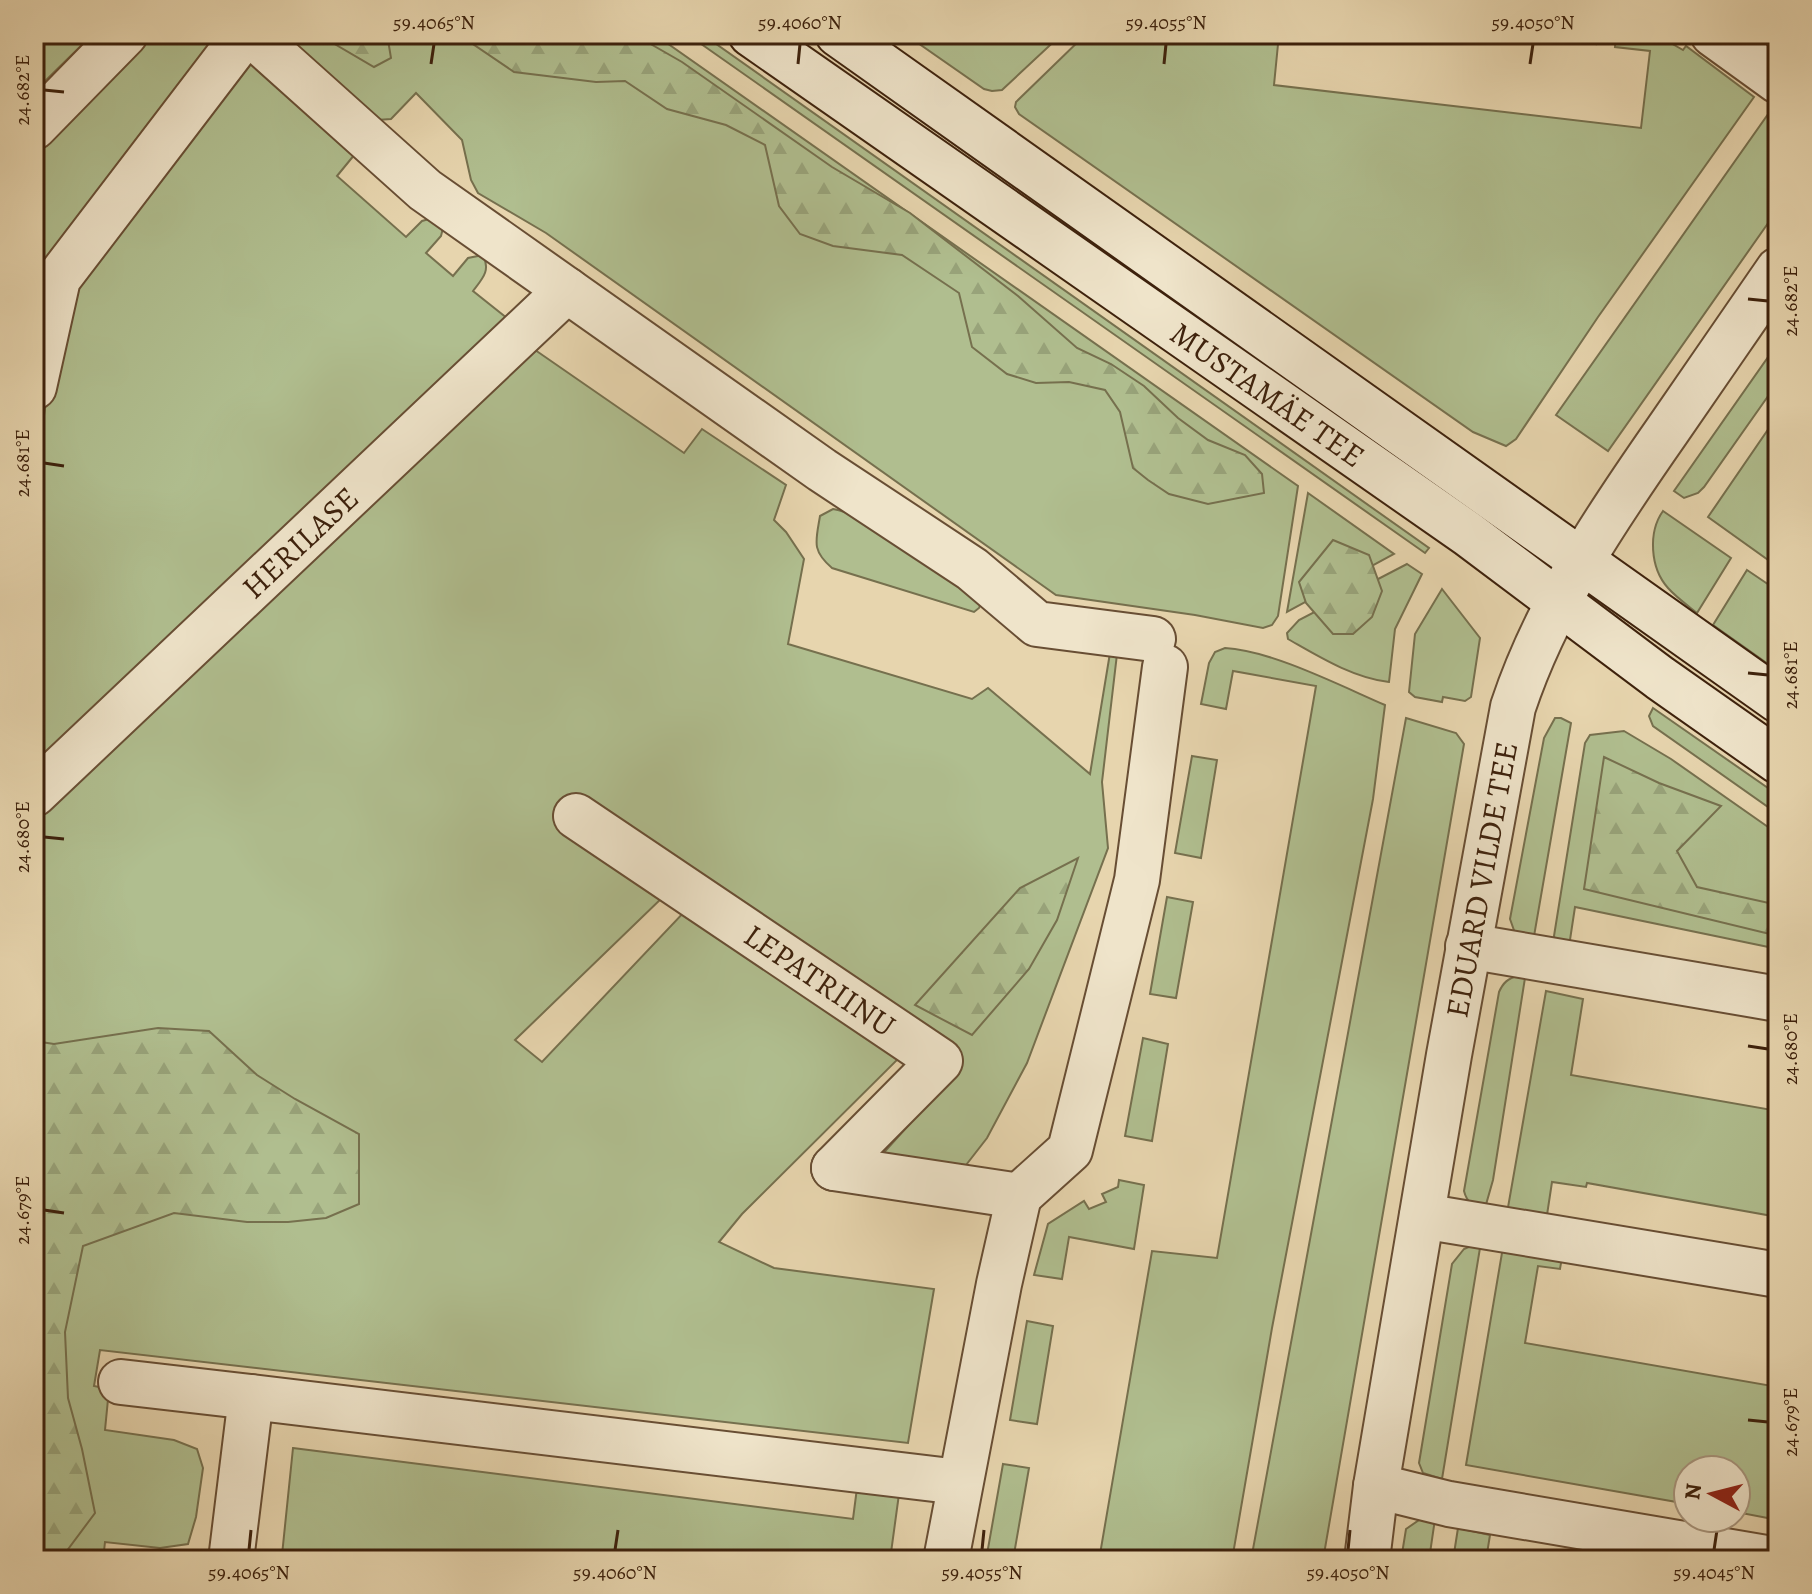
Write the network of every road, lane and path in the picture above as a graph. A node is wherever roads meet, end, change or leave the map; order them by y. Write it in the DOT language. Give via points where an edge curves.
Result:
graph roads {
  1 [pos="125,34"];
  2 [pos="248,34"];
  3 [pos="751,34"];
  4 [pos="838,34"];
  5 [pos="1713,34"];
  6 [pos="1778,81"];
  7 [pos="34,127"];
  8 [pos="1778,270"];
  9 [pos="567,290"];
  10 [pos="34,387"];
  11 [pos="1581,562"];
  12 [pos="1560,601"];
  13 [pos="1778,700"];
  14 [pos="1778,761"];
  15 [pos="34,794"];
  16 [pos="576,816"];
  17 [pos="1468,946"];
  18 [pos="1778,999"];
  19 [pos="1019,1196"];
  20 [pos="1422,1216"];
  21 [pos="1778,1275"];
  22 [pos="121,1382"];
  23 [pos="251,1397"];
  24 [pos="959,1482"];
  25 [pos="1376,1486"];
  26 [pos="231,1560"];
  27 [pos="946,1560"];
  28 [pos="1367,1560"];
  29 [pos="1778,1560"];
  1 -- 7 [label="street"];
  2 -- 9 [label="street" via="425,190"];
  2 -- 10 [label="street" via="58,279"];
  3 -- 12 [label="street, MUSTAMÄE TEE"];
  4 -- 11 [label="street, MUSTAMÄE TEE"];
  5 -- 6 [label="street"];
  8 -- 11 [label="street, EDUARD VILDE TEE"];
  9 -- 15 [label="street, HERILASE"];
  9 -- 19 [label="street" via="972,569 1037,624 1159,653 1137,880 1070,1150"];
  11 -- 12 [label="street, EDUARD VILDE TEE"];
  11 -- 13 [label="street, MUSTAMÄE TEE"];
  12 -- 14 [label="street, MUSTAMÄE TEE"];
  12 -- 17 [label="street, EDUARD VILDE TEE" via="1527,665 1513,707"];
  16 -- 19 [label="street, LEPATRIINU" via="940,1061 834,1168"];
  17 -- 18 [label="street"];
  17 -- 20 [label="street, EDUARD VILDE TEE"];
  19 -- 24 [label="street"];
  20 -- 21 [label="street"];
  20 -- 25 [label="street, EDUARD VILDE TEE"];
  22 -- 23 [label="street"];
  23 -- 24 [label="street"];
  23 -- 26 [label="street"];
  24 -- 27 [label="street"];
  25 -- 28 [label="street, EDUARD VILDE TEE"];
  25 -- 29 [label="street" via="1449,1504"];
}
